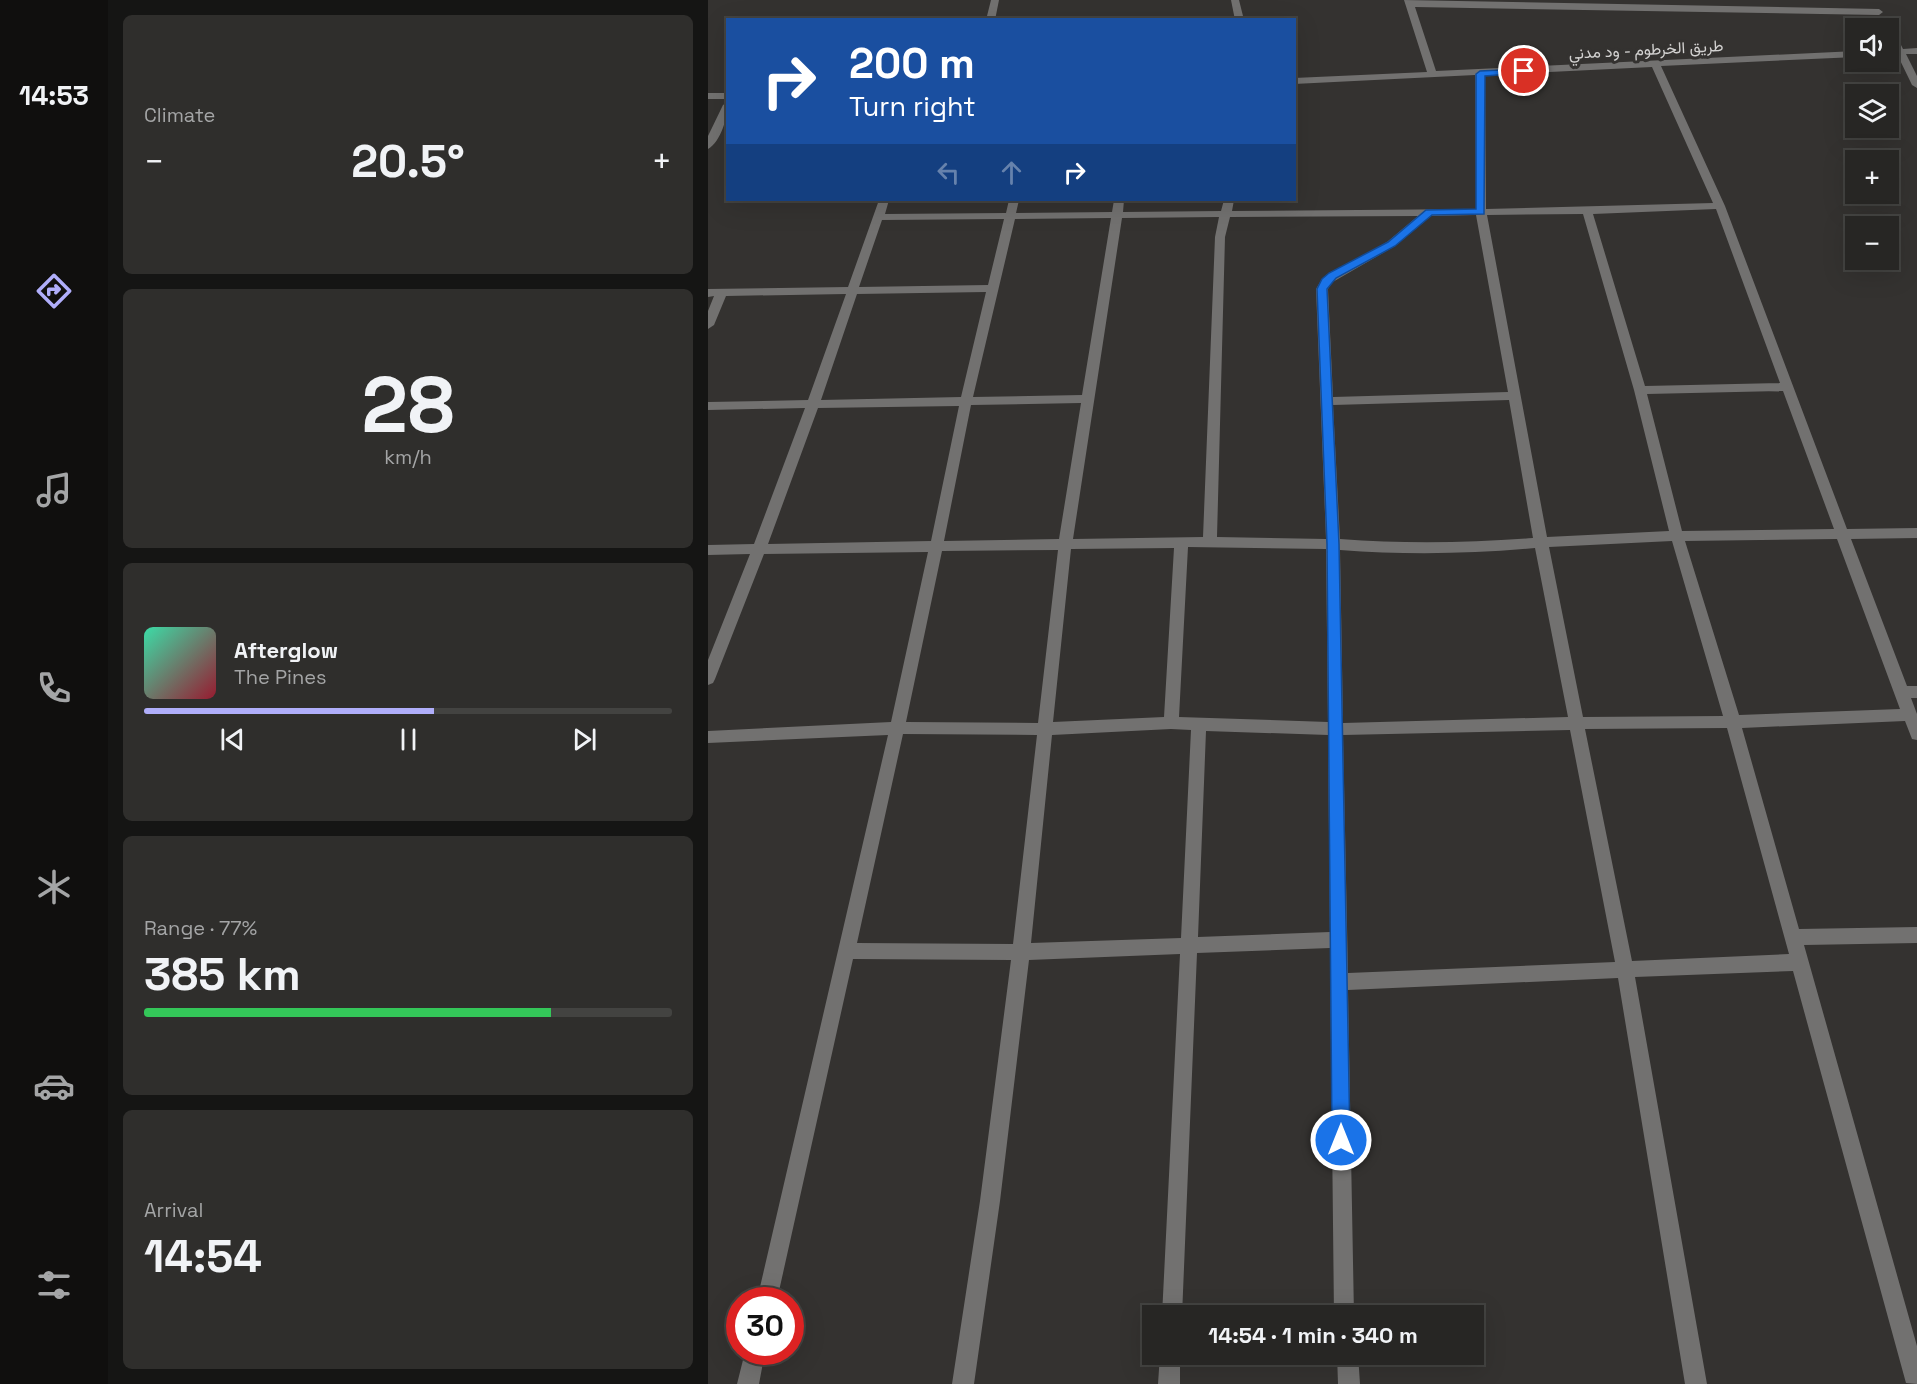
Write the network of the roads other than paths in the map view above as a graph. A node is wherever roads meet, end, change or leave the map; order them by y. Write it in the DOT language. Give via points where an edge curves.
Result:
graph roads {
  1 [pos="995,0"];
  2 [pos="1235,0"];
  3 [pos="1871,0"];
  4 [pos="1409,2"];
  5 [pos="1879,12"];
  6 [pos="990,18"];
  7 [pos="1240,18"];
  8 [pos="1882,18"];
  9 [pos="1899,48"];
  10 [pos="1901,51"];
  11 [pos="1917,51"];
  12 [pos="1845,55"];
  13 [pos="1655,64"];
  14 [pos="1480,74"];
  15 [pos="1433,75"];
  16 [pos="1296,81"];
  17 [pos="1917,85"];
  18 [pos="708,96"];
  19 [pos="726,96"];
  20 [pos="726,109"];
  21 [pos="708,146"];
  22 [pos="884,201"];
  23 [pos="1014,201"];
  24 [pos="1229,201"];
  25 [pos="1720,206"];
  26 [pos="1118,207"];
  27 [pos="1225,212"];
  28 [pos="1429,212"];
  29 [pos="1481,212"];
  30 [pos="1587,212"];
  31 [pos="878,216"];
  32 [pos="1009,216"];
  33 [pos="991,288"];
  34 [pos="708,292"];
  35 [pos="722,292"];
  36 [pos="851,292"];
  37 [pos="708,325"];
  38 [pos="1788,387"];
  39 [pos="1640,390"];
  40 [pos="1515,396"];
  41 [pos="1086,399"];
  42 [pos="966,400"];
  43 [pos="1327,401"];
  44 [pos="811,404"];
  45 [pos="708,406"];
  46 [pos="1917,532"];
  47 [pos="1842,534"];
  48 [pos="1677,536"];
  49 [pos="1210,542"];
  50 [pos="1541,542"];
  51 [pos="1181,543"];
  52 [pos="1065,544"];
  53 [pos="1333,544"];
  54 [pos="937,545"];
  55 [pos="761,549"];
  56 [pos="708,550"];
  57 [pos="713,657"];
  58 [pos="708,680"];
  59 [pos="1900,692"];
  60 [pos="1917,692"];
  61 [pos="1909,715"];
  62 [pos="1733,722"];
  63 [pos="1171,723"];
  64 [pos="1200,723"];
  65 [pos="1576,723"];
  66 [pos="898,728"];
  67 [pos="1046,729"];
  68 [pos="1335,729"];
  69 [pos="1917,734"];
  70 [pos="708,737"];
  71 [pos="1917,935"];
  72 [pos="1791,937"];
  73 [pos="1338,940"];
  74 [pos="1188,945"];
  75 [pos="846,951"];
  76 [pos="1021,952"];
  77 [pos="1799,962"];
  78 [pos="1625,970"];
  79 [pos="1339,982"];
  80 [pos="770,1287"];
  81 [pos="1172,1305"];
  82 [pos="1344,1305"];
  83 [pos="752,1365"];
  84 [pos="1170,1365"];
  85 [pos="1348,1365"];
  86 [pos="1917,1383"];
  87 [pos="748,1384"];
  88 [pos="963,1384"];
  89 [pos="1169,1384"];
  90 [pos="1349,1384"];
  91 [pos="1696,1384"];
  1 -- 6 [label="street"];
  2 -- 7 [label="street"];
  3 -- 5 [label="street"];
  4 -- 5 [label="street"];
  4 -- 15 [label="street"];
  5 -- 8 [label="street"];
  9 -- 10 [label="street"];
  10 -- 11 [label="street"];
  10 -- 17 [label="street"];
  12 -- 13 [label="street, طريق الخرطوم - ود مدني"];
  13 -- 14 [label="street, طريق الخرطوم - ود مدني"];
  13 -- 25 [label="street"];
  14 -- 15 [label="street, طريق الخرطوم - ود مدني"];
  14 -- 29 [label="street"];
  15 -- 16 [label="street, طريق الخرطوم - ود مدني"];
  18 -- 19 [label="street"];
  20 -- 21 [label="street"];
  22 -- 31 [label="street"];
  23 -- 32 [label="street"];
  24 -- 27 [label="street"];
  25 -- 30 [label="street"];
  25 -- 38 [label="street"];
  26 -- 27 [label="street"];
  26 -- 32 [label="street"];
  26 -- 41 [label="street"];
  27 -- 28 [label="street"];
  27 -- 49 [label="street" via="1220,237"];
  28 -- 29 [label="street"];
  28 -- 43 [label="street" via="1391,244 1326,281 1322,289"];
  29 -- 30 [label="street"];
  29 -- 40 [label="street"];
  30 -- 39 [label="street"];
  31 -- 32 [label="street"];
  31 -- 36 [label="street"];
  32 -- 33 [label="street"];
  33 -- 36 [label="street"];
  33 -- 42 [label="street"];
  34 -- 35 [label="street"];
  35 -- 36 [label="street"];
  35 -- 37 [label="street"];
  36 -- 44 [label="street"];
  38 -- 39 [label="street"];
  38 -- 47 [label="street"];
  39 -- 48 [label="street"];
  40 -- 43 [label="street"];
  40 -- 50 [label="street"];
  41 -- 42 [label="street"];
  41 -- 52 [label="street"];
  42 -- 44 [label="street"];
  42 -- 54 [label="street"];
  43 -- 53 [label="street"];
  44 -- 45 [label="street"];
  44 -- 55 [label="street"];
  46 -- 47 [label="street"];
  47 -- 48 [label="street"];
  47 -- 59 [label="street"];
  48 -- 50 [label="street"];
  48 -- 62 [label="street"];
  49 -- 51 [label="street"];
  49 -- 53 [label="street"];
  50 -- 53 [label="street" via="1397,549"];
  50 -- 65 [label="street"];
  51 -- 52 [label="street"];
  51 -- 63 [label="street"];
  52 -- 54 [label="street"];
  52 -- 67 [label="street"];
  53 -- 68 [label="street"];
  54 -- 55 [label="street"];
  54 -- 66 [label="street"];
  55 -- 56 [label="street"];
  55 -- 57 [label="street"];
  57 -- 58 [label="street"];
  59 -- 60 [label="street"];
  59 -- 61 [label="street"];
  61 -- 62 [label="street"];
  61 -- 69 [label="street"];
  62 -- 65 [label="street"];
  62 -- 72 [label="street"];
  63 -- 64 [label="street"];
  63 -- 67 [label="street"];
  64 -- 68 [label="street"];
  64 -- 74 [label="street"];
  65 -- 68 [label="street"];
  65 -- 78 [label="street"];
  66 -- 67 [label="street"];
  66 -- 70 [label="street"];
  66 -- 75 [label="street"];
  67 -- 76 [label="street"];
  68 -- 73 [label="street"];
  71 -- 72 [label="street"];
  72 -- 77 [label="street"];
  73 -- 74 [label="street"];
  73 -- 79 [label="street"];
  74 -- 76 [label="street"];
  74 -- 81 [label="street"];
  75 -- 76 [label="street"];
  75 -- 80 [label="street"];
  76 -- 88 [label="street"];
  77 -- 78 [label="street"];
  77 -- 86 [label="street"];
  78 -- 79 [label="street"];
  78 -- 91 [label="street"];
  79 -- 82 [label="street"];
  83 -- 87 [label="street"];
  84 -- 89 [label="street"];
  85 -- 90 [label="street"];
}
